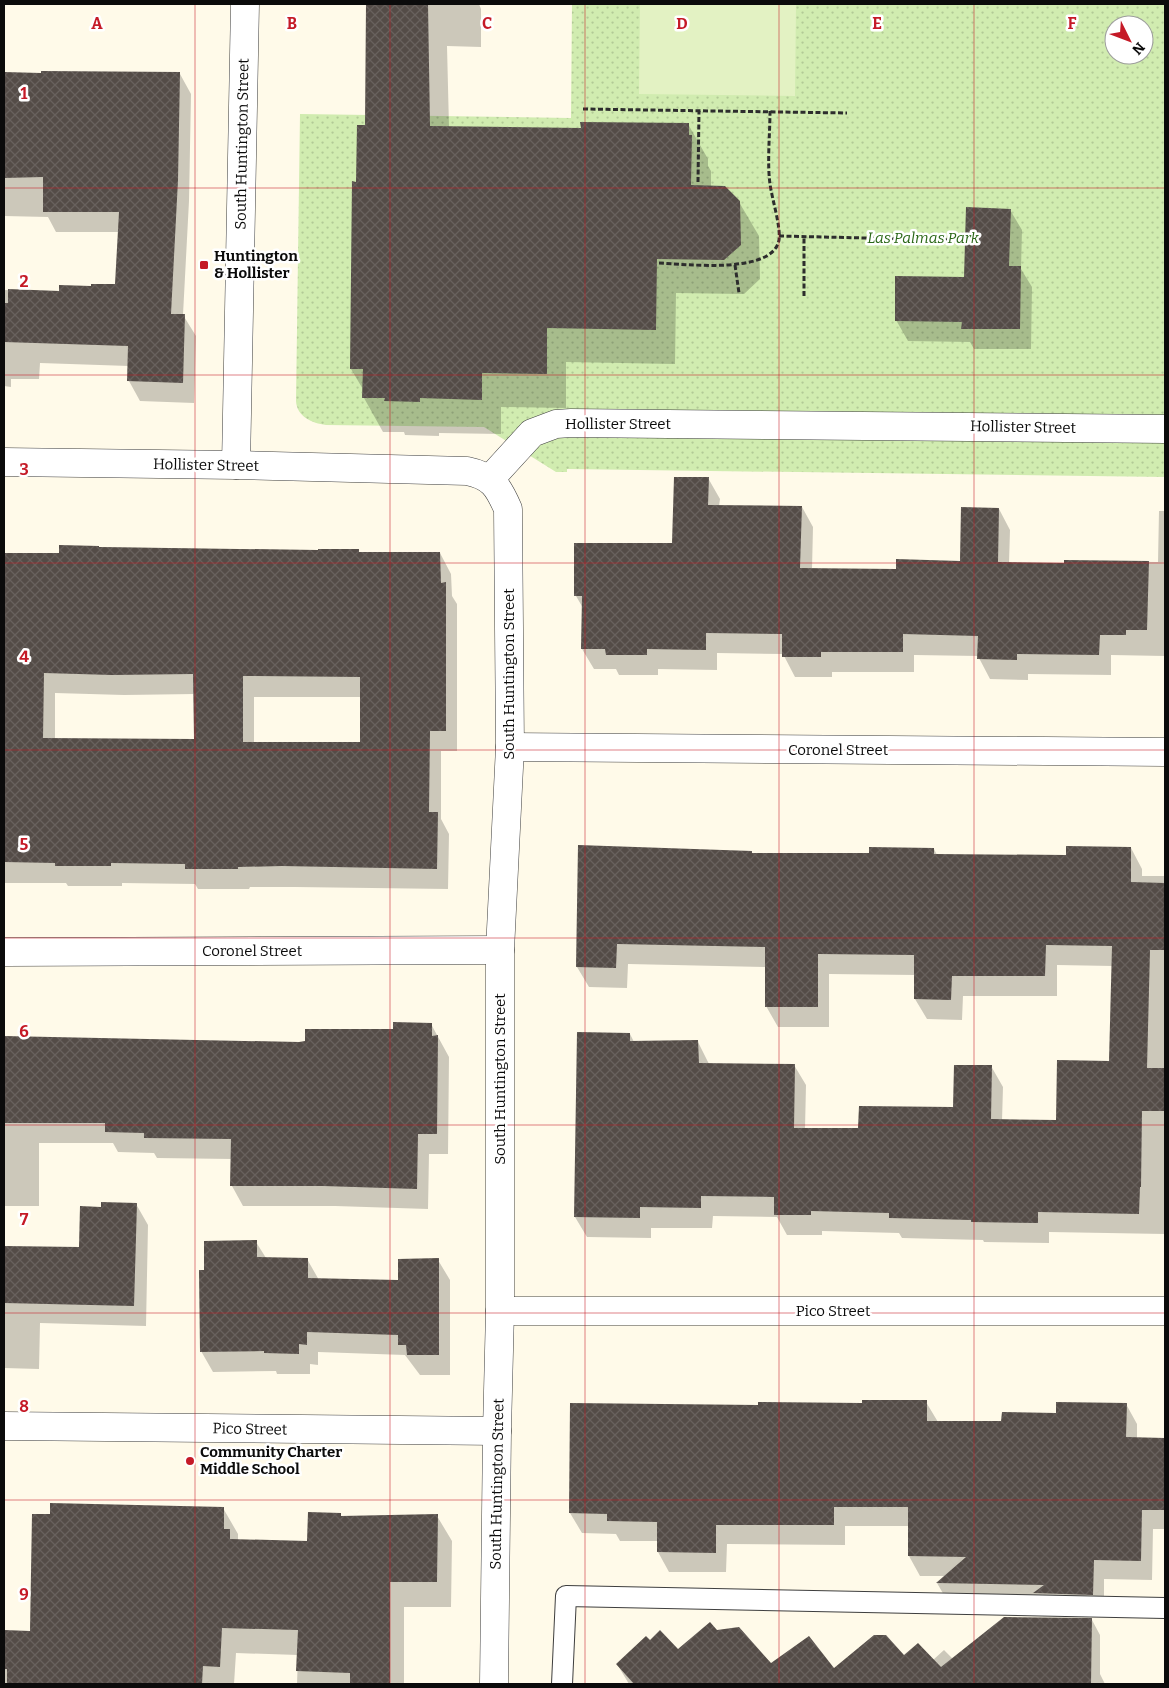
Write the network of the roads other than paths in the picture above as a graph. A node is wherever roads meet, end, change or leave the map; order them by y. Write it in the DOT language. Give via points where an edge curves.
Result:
graph roads {
  1 [pos="245,4"];
  2 [pos="1165,429"];
  3 [pos="4,462"];
  4 [pos="236,465"];
  5 [pos="490,479"];
  6 [pos="510,747"];
  7 [pos="1165,752"];
  8 [pos="500,950"];
  9 [pos="4,952"];
  10 [pos="1165,1311"];
  11 [pos="500,1312"];
  12 [pos="4,1426"];
  13 [pos="497,1432"];
  14 [pos="1165,1608"];
  15 [pos="494,1684"];
  16 [pos="562,1684"];
  1 -- 4 [label="street, South Huntington Street"];
  2 -- 5 [label="street, Hollister Street" via="563,423 532,433"];
  3 -- 4 [label="street, Hollister Street"];
  4 -- 5 [label="street, Hollister Street" via="467,471"];
  5 -- 6 [label="street, South Huntington Street" via="508,509 509,520"];
  6 -- 7 [label="street, Coronel Street"];
  6 -- 8 [label="street, South Huntington Street"];
  8 -- 9 [label="street, Coronel Street"];
  8 -- 11 [label="street, South Huntington Street"];
  10 -- 11 [label="street, Pico Street"];
  11 -- 13 [label="street, South Huntington Street"];
  12 -- 13 [label="street, Pico Street"];
  13 -- 15 [label="street, South Huntington Street"];
  14 -- 16 [label="lane" via="566,1596"];
}
